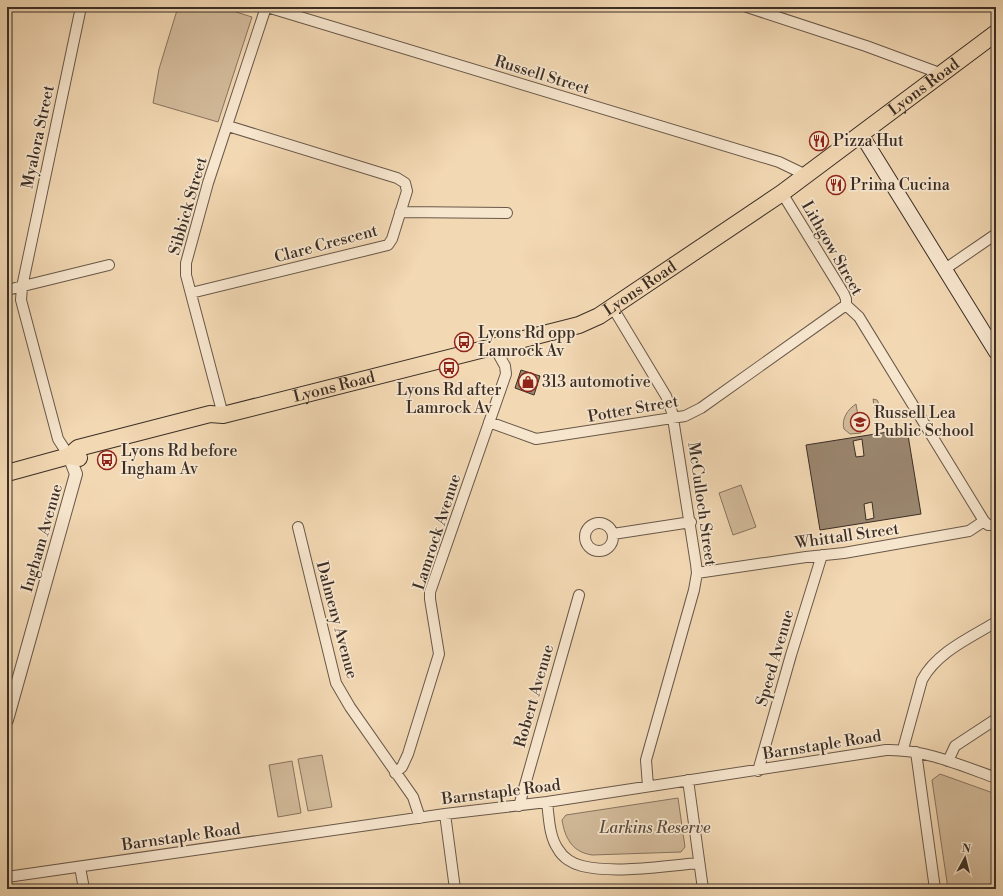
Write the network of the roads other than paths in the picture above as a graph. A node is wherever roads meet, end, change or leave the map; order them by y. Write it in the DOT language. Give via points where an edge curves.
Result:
graph roads {
  1 [pos="81,7"];
  2 [pos="266,7"];
  3 [pos="747,7"];
  4 [pos="996,33"];
  5 [pos="942,74"];
  6 [pos="228,126"];
  7 [pos="861,134"];
  8 [pos="806,176"];
  9 [pos="782,193"];
  10 [pos="400,212"];
  11 [pos="507,213"];
  12 [pos="996,234"];
  13 [pos="109,265"];
  14 [pos="945,269"];
  15 [pos="22,286"];
  16 [pos="7,290"];
  17 [pos="191,294"];
  18 [pos="846,305"];
  19 [pos="613,308"];
  20 [pos="494,346"];
  21 [pos="996,352"];
  22 [pos="223,416"];
  23 [pos="674,419"];
  24 [pos="489,422"];
  25 [pos="69,456"];
  26 [pos="7,473"];
  27 [pos="984,521"];
  28 [pos="691,522"];
  29 [pos="996,525"];
  30 [pos="298,527"];
  31 [pos="613,534"];
  32 [pos="822,555"];
  33 [pos="697,573"];
  34 [pos="579,595"];
  35 [pos="996,622"];
  36 [pos="996,719"];
  37 [pos="7,720"];
  38 [pos="903,749"];
  39 [pos="916,752"];
  40 [pos="948,761"];
  41 [pos="758,771"];
  42 [pos="395,773"];
  43 [pos="996,778"];
  44 [pos="688,780"];
  45 [pos="648,786"];
  46 [pos="547,802"];
  47 [pos="519,806"];
  48 [pos="445,814"];
  49 [pos="420,818"];
  50 [pos="699,863"];
  51 [pos="80,867"];
  52 [pos="7,877"];
  53 [pos="932,888"];
  54 [pos="84,889"];
  55 [pos="455,889"];
  56 [pos="703,889"];
  1 -- 15 [label="street, Myalora Street"];
  2 -- 6 [label="street, Sibbick Street"];
  2 -- 8 [label="street, Russell Street" via="779,162"];
  3 -- 5 [label="street"];
  4 -- 5 [label="main road, Lyons Road"];
  5 -- 7 [label="main road, Lyons Road"];
  6 -- 10 [label="street, Clare Crescent" via="397,178 405,183 407,191"];
  6 -- 17 [label="street, Sibbick Street" via="208,182 186,263"];
  7 -- 8 [label="main road, Lyons Road"];
  7 -- 14 [label="main road"];
  8 -- 9 [label="main road, Lyons Road"];
  9 -- 18 [label="street, Lithgow Street" via="844,294"];
  9 -- 19 [label="main road, Lyons Road"];
  10 -- 11 [label="street"];
  10 -- 17 [label="street, Clare Crescent" via="388,245"];
  12 -- 14 [label="street"];
  13 -- 15 [label="street"];
  14 -- 21 [label="main road"];
  15 -- 16 [label="street"];
  15 -- 25 [label="street, Myalora Street" via="21,300 25,321 58,439"];
  17 -- 22 [label="street, Sibbick Street"];
  18 -- 23 [label="street, Potter Street" via="694,413"];
  18 -- 27 [label="street, Lithgow Street" via="859,317"];
  19 -- 20 [label="main road, Lyons Road" via="579,325"];
  19 -- 23 [label="street, McCulloch Street" via="666,396"];
  20 -- 22 [label="main road, Lyons Road"];
  20 -- 24 [label="street, Lamrock Avenue" via="506,374"];
  22 -- 25 [label="main road, Lyons Road" via="212,424 80,459"];
  23 -- 24 [label="street, Potter Street" via="536,439"];
  23 -- 28 [label="street, McCulloch Street"];
  24 -- 42 [label="street, Lamrock Avenue" via="430,592 439,654 408,754 402,767"];
  25 -- 26 [label="main road, Lyons Road"];
  25 -- 37 [label="street, Ingham Avenue" via="76,474"];
  27 -- 29 [label="street" via="988,525"];
  27 -- 32 [label="street, Whittall Street" via="969,530"];
  28 -- 31 [label="street"];
  28 -- 33 [label="street, McCulloch Street"];
  30 -- 42 [label="street, Dalmeny Avenue" via="336,683"];
  32 -- 33 [label="street, Whittall Street"];
  32 -- 41 [label="street, Speed Avenue"];
  33 -- 45 [label="street, McCulloch Street" via="647,754"];
  34 -- 47 [label="street, Robert Avenue"];
  35 -- 38 [label="street" via="929,667 922,680"];
  36 -- 40 [label="street" via="955,746"];
  38 -- 39 [label="street, Barnstaple Road"];
  38 -- 41 [label="street, Barnstaple Road"];
  39 -- 40 [label="street, Barnstaple Road"];
  39 -- 53 [label="street"];
  40 -- 43 [label="street, Barnstaple Road"];
  41 -- 44 [label="street, Barnstaple Road"];
  42 -- 49 [label="street, Dalmeny Avenue" via="413,797"];
  44 -- 45 [label="street, Barnstaple Road"];
  44 -- 50 [label="street"];
  45 -- 46 [label="street, Barnstaple Road"];
  46 -- 47 [label="street, Barnstaple Road"];
  46 -- 50 [label="street" via="552,834 558,849 568,860 581,866 616,869"];
  47 -- 48 [label="street, Barnstaple Road"];
  48 -- 49 [label="street, Barnstaple Road"];
  48 -- 55 [label="street"];
  49 -- 51 [label="street, Barnstaple Road"];
  50 -- 56 [label="street"];
  51 -- 52 [label="street, Barnstaple Road"];
  51 -- 54 [label="street"];
}
